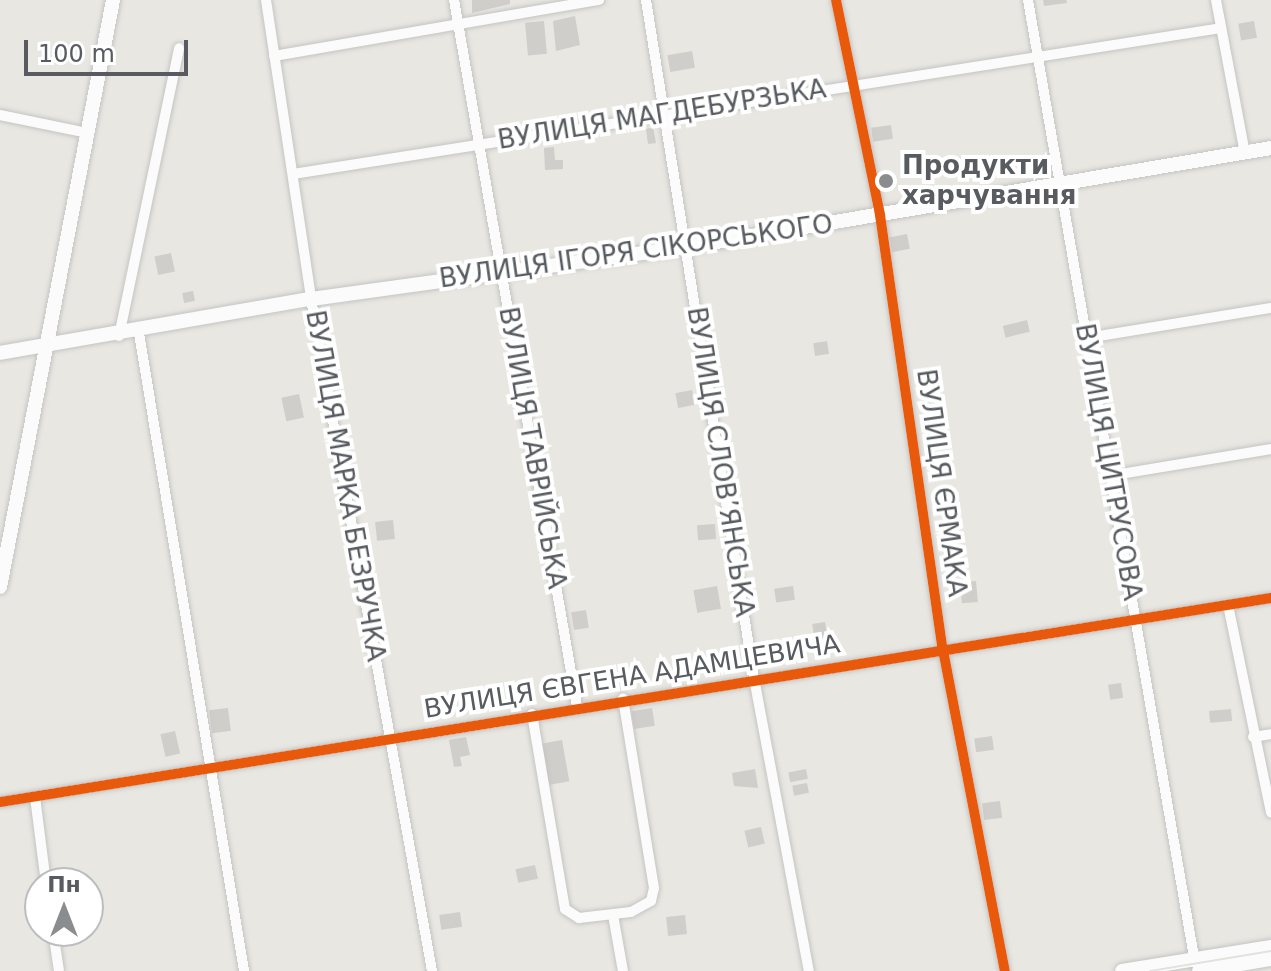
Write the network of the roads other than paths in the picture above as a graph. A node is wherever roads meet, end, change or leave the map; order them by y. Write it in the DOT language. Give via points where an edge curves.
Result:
graph roads {
  1 [pos="113,0"];
  2 [pos="266,0"];
  3 [pos="454,0"];
  4 [pos="599,0"];
  5 [pos="646,0"];
  6 [pos="836,0"];
  7 [pos="1028,0"];
  8 [pos="1216,0"];
  9 [pos="458,25"];
  10 [pos="1221,28"];
  11 [pos="179,48"];
  12 [pos="274,56"];
  13 [pos="1038,57"];
  14 [pos="850,87"];
  15 [pos="0,115"];
  16 [pos="663,115"];
  17 [pos="88,133"];
  18 [pos="478,143"];
  19 [pos="1271,148"];
  20 [pos="1245,153"];
  21 [pos="293,174"];
  22 [pos="1058,183"];
  23 [pos="880,215"];
  24 [pos="687,247"];
  25 [pos="500,271"];
  26 [pos="311,299"];
  27 [pos="1271,308"];
  28 [pos="139,333"];
  29 [pos="119,336"];
  30 [pos="1087,338"];
  31 [pos="46,347"];
  32 [pos="0,353"];
  33 [pos="1271,449"];
  34 [pos="1114,475"];
  35 [pos="0,587"];
  36 [pos="1271,598"];
  37 [pos="1228,605"];
  38 [pos="1136,617"];
  39 [pos="943,650"];
  40 [pos="754,678"];
  41 [pos="623,699"];
  42 [pos="577,706"];
  43 [pos="532,714"];
  44 [pos="1271,734"];
  45 [pos="1253,737"];
  46 [pos="391,739"];
  47 [pos="208,768"];
  48 [pos="35,797"];
  49 [pos="0,802"];
  50 [pos="1271,813"];
  51 [pos="44,867"];
  52 [pos="613,915"];
  53 [pos="55,947"];
  54 [pos="1271,947"];
  55 [pos="1271,959"];
  56 [pos="1196,967"];
  57 [pos="59,971"];
  58 [pos="244,971"];
  59 [pos="432,971"];
  60 [pos="623,971"];
  61 [pos="809,971"];
  62 [pos="1005,971"];
  63 [pos="1122,971"];
  1 -- 17 [label="main road"];
  2 -- 12 [label="street, ВУЛИЦЯ МАРКА БЕЗРУЧКА"];
  3 -- 9 [label="street, ВУЛИЦЯ ТАВРІЙСЬКА"];
  4 -- 9 [label="street"];
  5 -- 16 [label="street, ВУЛИЦЯ СЛОВ’ЯНСЬКА"];
  6 -- 14 [label="street, ВУЛИЦЯ ЄРМАКА"];
  7 -- 13 [label="street, ВУЛИЦЯ ЦИТРУСОВА"];
  8 -- 10 [label="street"];
  9 -- 12 [label="street"];
  9 -- 18 [label="street, ВУЛИЦЯ ТАВРІЙСЬКА"];
  10 -- 13 [label="street, ВУЛИЦЯ МАГДЕБУРЗЬКА"];
  10 -- 20 [label="street"];
  11 -- 29 [label="street"];
  12 -- 21 [label="street, ВУЛИЦЯ МАРКА БЕЗРУЧКА"];
  13 -- 14 [label="street, ВУЛИЦЯ МАГДЕБУРЗЬКА"];
  13 -- 22 [label="street, ВУЛИЦЯ ЦИТРУСОВА"];
  14 -- 16 [label="street, ВУЛИЦЯ МАГДЕБУРЗЬКА"];
  14 -- 23 [label="street, ВУЛИЦЯ ЄРМАКА"];
  15 -- 17 [label="street"];
  16 -- 18 [label="street, ВУЛИЦЯ МАГДЕБУРЗЬКА"];
  16 -- 24 [label="street, ВУЛИЦЯ СЛОВ’ЯНСЬКА"];
  17 -- 31 [label="main road"];
  18 -- 21 [label="street, ВУЛИЦЯ МАГДЕБУРЗЬКА"];
  18 -- 25 [label="street, ВУЛИЦЯ ТАВРІЙСЬКА"];
  19 -- 20 [label="main road, ВУЛИЦЯ ІГОРЯ СІКОРСЬКОГО"];
  20 -- 22 [label="main road, ВУЛИЦЯ ІГОРЯ СІКОРСЬКОГО"];
  21 -- 26 [label="street, ВУЛИЦЯ МАРКА БЕЗРУЧКА"];
  22 -- 23 [label="main road, ВУЛИЦЯ ІГОРЯ СІКОРСЬКОГО"];
  22 -- 30 [label="street, ВУЛИЦЯ ЦИТРУСОВА"];
  23 -- 24 [label="main road, ВУЛИЦЯ ІГОРЯ СІКОРСЬКОГО"];
  23 -- 39 [label="street, ВУЛИЦЯ ЄРМАКА"];
  24 -- 25 [label="main road, ВУЛИЦЯ ІГОРЯ СІКОРСЬКОГО"];
  24 -- 40 [label="street, ВУЛИЦЯ СЛОВ’ЯНСЬКА"];
  25 -- 26 [label="main road, ВУЛИЦЯ ІГОРЯ СІКОРСЬКОГО"];
  25 -- 42 [label="street, ВУЛИЦЯ ТАВРІЙСЬКА"];
  26 -- 28 [label="main road, ВУЛИЦЯ ІГОРЯ СІКОРСЬКОГО"];
  26 -- 46 [label="street, ВУЛИЦЯ МАРКА БЕЗРУЧКА"];
  27 -- 30 [label="street"];
  28 -- 29 [label="main road, ВУЛИЦЯ ІГОРЯ СІКОРСЬКОГО"];
  28 -- 47 [label="street"];
  29 -- 31 [label="main road, ВУЛИЦЯ ІГОРЯ СІКОРСЬКОГО"];
  30 -- 34 [label="street, ВУЛИЦЯ ЦИТРУСОВА"];
  31 -- 32 [label="main road, ВУЛИЦЯ ІГОРЯ СІКОРСЬКОГО"];
  31 -- 35 [label="main road"];
  33 -- 34 [label="street"];
  34 -- 38 [label="street, ВУЛИЦЯ ЦИТРУСОВА"];
  36 -- 37 [label="street, ВУЛИЦЯ ЄВГЕНА АДАМЦЕВИЧА"];
  37 -- 38 [label="street, ВУЛИЦЯ ЄВГЕНА АДАМЦЕВИЧА"];
  37 -- 45 [label="street"];
  38 -- 39 [label="street, ВУЛИЦЯ ЄВГЕНА АДАМЦЕВИЧА"];
  38 -- 56 [label="street, ВУЛИЦЯ ЦИТРУСОВА"];
  39 -- 40 [label="street, ВУЛИЦЯ ЄВГЕНА АДАМЦЕВИЧА"];
  39 -- 62 [label="street, ВУЛИЦЯ ЄРМАКА"];
  40 -- 41 [label="street, ВУЛИЦЯ ЄВГЕНА АДАМЦЕВИЧА"];
  40 -- 61 [label="street, ВУЛИЦЯ СЛОВ’ЯНСЬКА"];
  41 -- 42 [label="street, ВУЛИЦЯ ЄВГЕНА АДАМЦЕВИЧА"];
  41 -- 52 [label="street" via="654,888 644,908"];
  42 -- 43 [label="street, ВУЛИЦЯ ЄВГЕНА АДАМЦЕВИЧА"];
  43 -- 46 [label="street, ВУЛИЦЯ ЄВГЕНА АДАМЦЕВИЧА"];
  43 -- 52 [label="street" via="565,909 579,918"];
  44 -- 45 [label="street"];
  45 -- 50 [label="street"];
  46 -- 47 [label="street, ВУЛИЦЯ ЄВГЕНА АДАМЦЕВИЧА"];
  46 -- 59 [label="street, ВУЛИЦЯ МАРКА БЕЗРУЧКА"];
  47 -- 48 [label="street, ВУЛИЦЯ ЄВГЕНА АДАМЦЕВИЧА"];
  47 -- 58 [label="street"];
  48 -- 49 [label="street, ВУЛИЦЯ ЄВГЕНА АДАМЦЕВИЧА"];
  48 -- 51 [label="street"];
  52 -- 60 [label="street"];
  53 -- 57 [label="street"];
  54 -- 56 [label="main road"];
  55 -- 56 [label="main road"];
  56 -- 63 [label="main road"];
}
